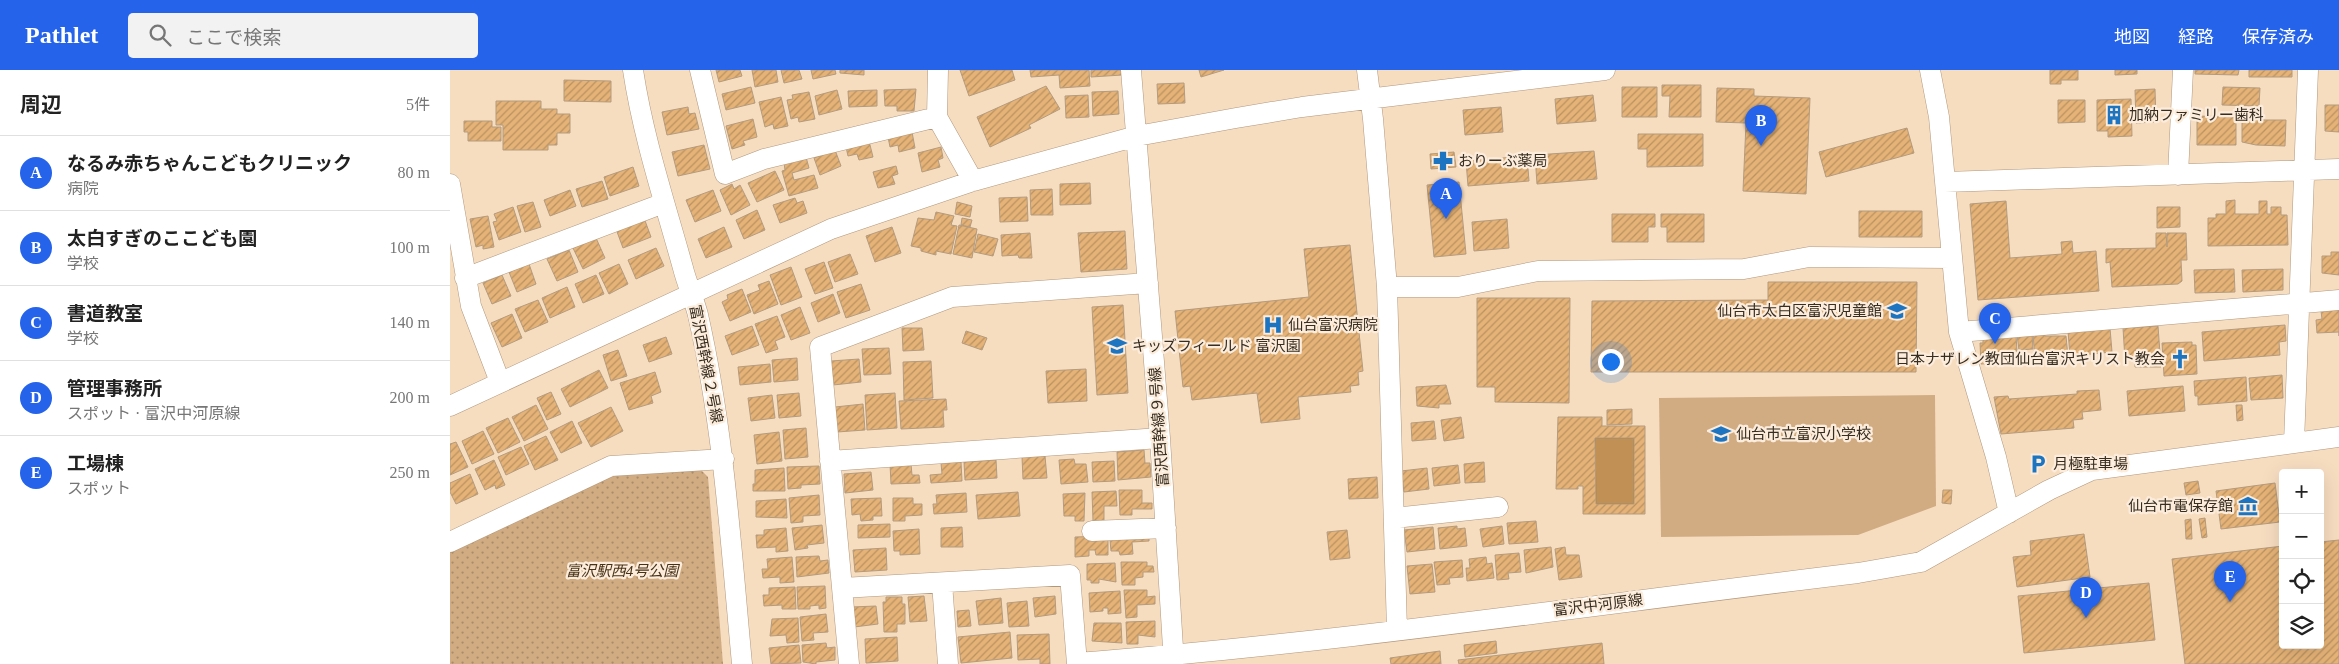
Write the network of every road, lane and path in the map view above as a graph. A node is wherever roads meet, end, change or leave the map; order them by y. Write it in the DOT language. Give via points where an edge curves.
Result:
graph roads {
  1 [pos="633,70"];
  2 [pos="700,70"];
  3 [pos="938,70"];
  4 [pos="1131,70"];
  5 [pos="1367,70"];
  6 [pos="1605,70"];
  7 [pos="1930,70"];
  8 [pos="2183,70"];
  9 [pos="2308,70"];
  10 [pos="1554,73"];
  11 [pos="1371,99"];
  12 [pos="937,117"];
  13 [pos="1137,136"];
  14 [pos="2339,169"];
  15 [pos="2304,170"];
  16 [pos="2178,175"];
  17 [pos="973,180"];
  18 [pos="1945,182"];
  19 [pos="450,184"];
  20 [pos="664,203"];
  21 [pos="1952,258"];
  22 [pos="465,278"];
  23 [pos="1148,283"];
  24 [pos="1387,287"];
  25 [pos="691,293"];
  26 [pos="2339,300"];
  27 [pos="2298,304"];
  28 [pos="1959,332"];
  29 [pos="500,382"];
  30 [pos="450,406"];
  31 [pos="2339,437"];
  32 [pos="1160,438"];
  33 [pos="2294,443"];
  34 [pos="724,459"];
  35 [pos="830,461"];
  36 [pos="1498,507"];
  37 [pos="2009,513"];
  38 [pos="1394,518"];
  39 [pos="1166,528"];
  40 [pos="1092,532"];
  41 [pos="450,542"];
  42 [pos="942,584"];
  43 [pos="842,588"];
  44 [pos="1397,630"];
  45 [pos="1174,660"];
  46 [pos="1077,663"];
  47 [pos="742,664"];
  48 [pos="849,664"];
  49 [pos="948,664"];
  1 -- 20 [label="street, 富沢西幹線２号線" via="636,95"];
  2 -- 12 [label="street" via="725,174 764,159"];
  3 -- 12 [label="street"];
  4 -- 13 [label="street, 富沢西幹線９号線"];
  5 -- 11 [label="street"];
  6 -- 10 [label="street"];
  7 -- 18 [label="street" via="1939,117"];
  8 -- 16 [label="street"];
  9 -- 15 [label="street"];
  10 -- 11 [label="street"];
  11 -- 13 [label="street" via="1302,107"];
  11 -- 24 [label="street"];
  12 -- 17 [label="street"];
  13 -- 17 [label="street"];
  13 -- 23 [label="street, 富沢西幹線９号線"];
  14 -- 15 [label="street"];
  15 -- 16 [label="street"];
  15 -- 27 [label="street"];
  16 -- 18 [label="street"];
  17 -- 25 [label="street" via="831,229"];
  18 -- 21 [label="street"];
  19 -- 22 [label="street"];
  20 -- 22 [label="street"];
  20 -- 25 [label="street, 富沢西幹線２号線"];
  21 -- 24 [label="street" via="1809,257 1744,269 1538,271 1458,287"];
  21 -- 28 [label="street"];
  22 -- 29 [label="street" via="471,306"];
  23 -- 32 [label="street, 富沢西幹線９号線"];
  23 -- 35 [label="street" via="952,297 820,347"];
  24 -- 38 [label="street"];
  25 -- 29 [label="street"];
  25 -- 34 [label="street, 富沢西幹線２号線"];
  26 -- 27 [label="street"];
  27 -- 28 [label="street"];
  27 -- 33 [label="street"];
  28 -- 37 [label="street"];
  29 -- 30 [label="street"];
  31 -- 33 [label="street, 富沢中河原線"];
  32 -- 35 [label="street"];
  32 -- 39 [label="street, 富沢西幹線９号線"];
  33 -- 37 [label="street, 富沢中河原線" via="2092,470"];
  34 -- 41 [label="street" via="612,466"];
  34 -- 47 [label="street, 富沢西幹線２号線"];
  35 -- 43 [label="street"];
  36 -- 38 [label="street"];
  37 -- 44 [label="street, 富沢中河原線" via="1921,562 1858,573"];
  38 -- 44 [label="street"];
  39 -- 40 [label="street"];
  39 -- 45 [label="street, 富沢西幹線９号線"];
  42 -- 43 [label="street"];
  42 -- 46 [label="street" via="1070,576"];
  42 -- 49 [label="street"];
  43 -- 48 [label="street"];
  44 -- 45 [label="street, 富沢中河原線"];
  45 -- 46 [label="street, 富沢中河原線"];
}
